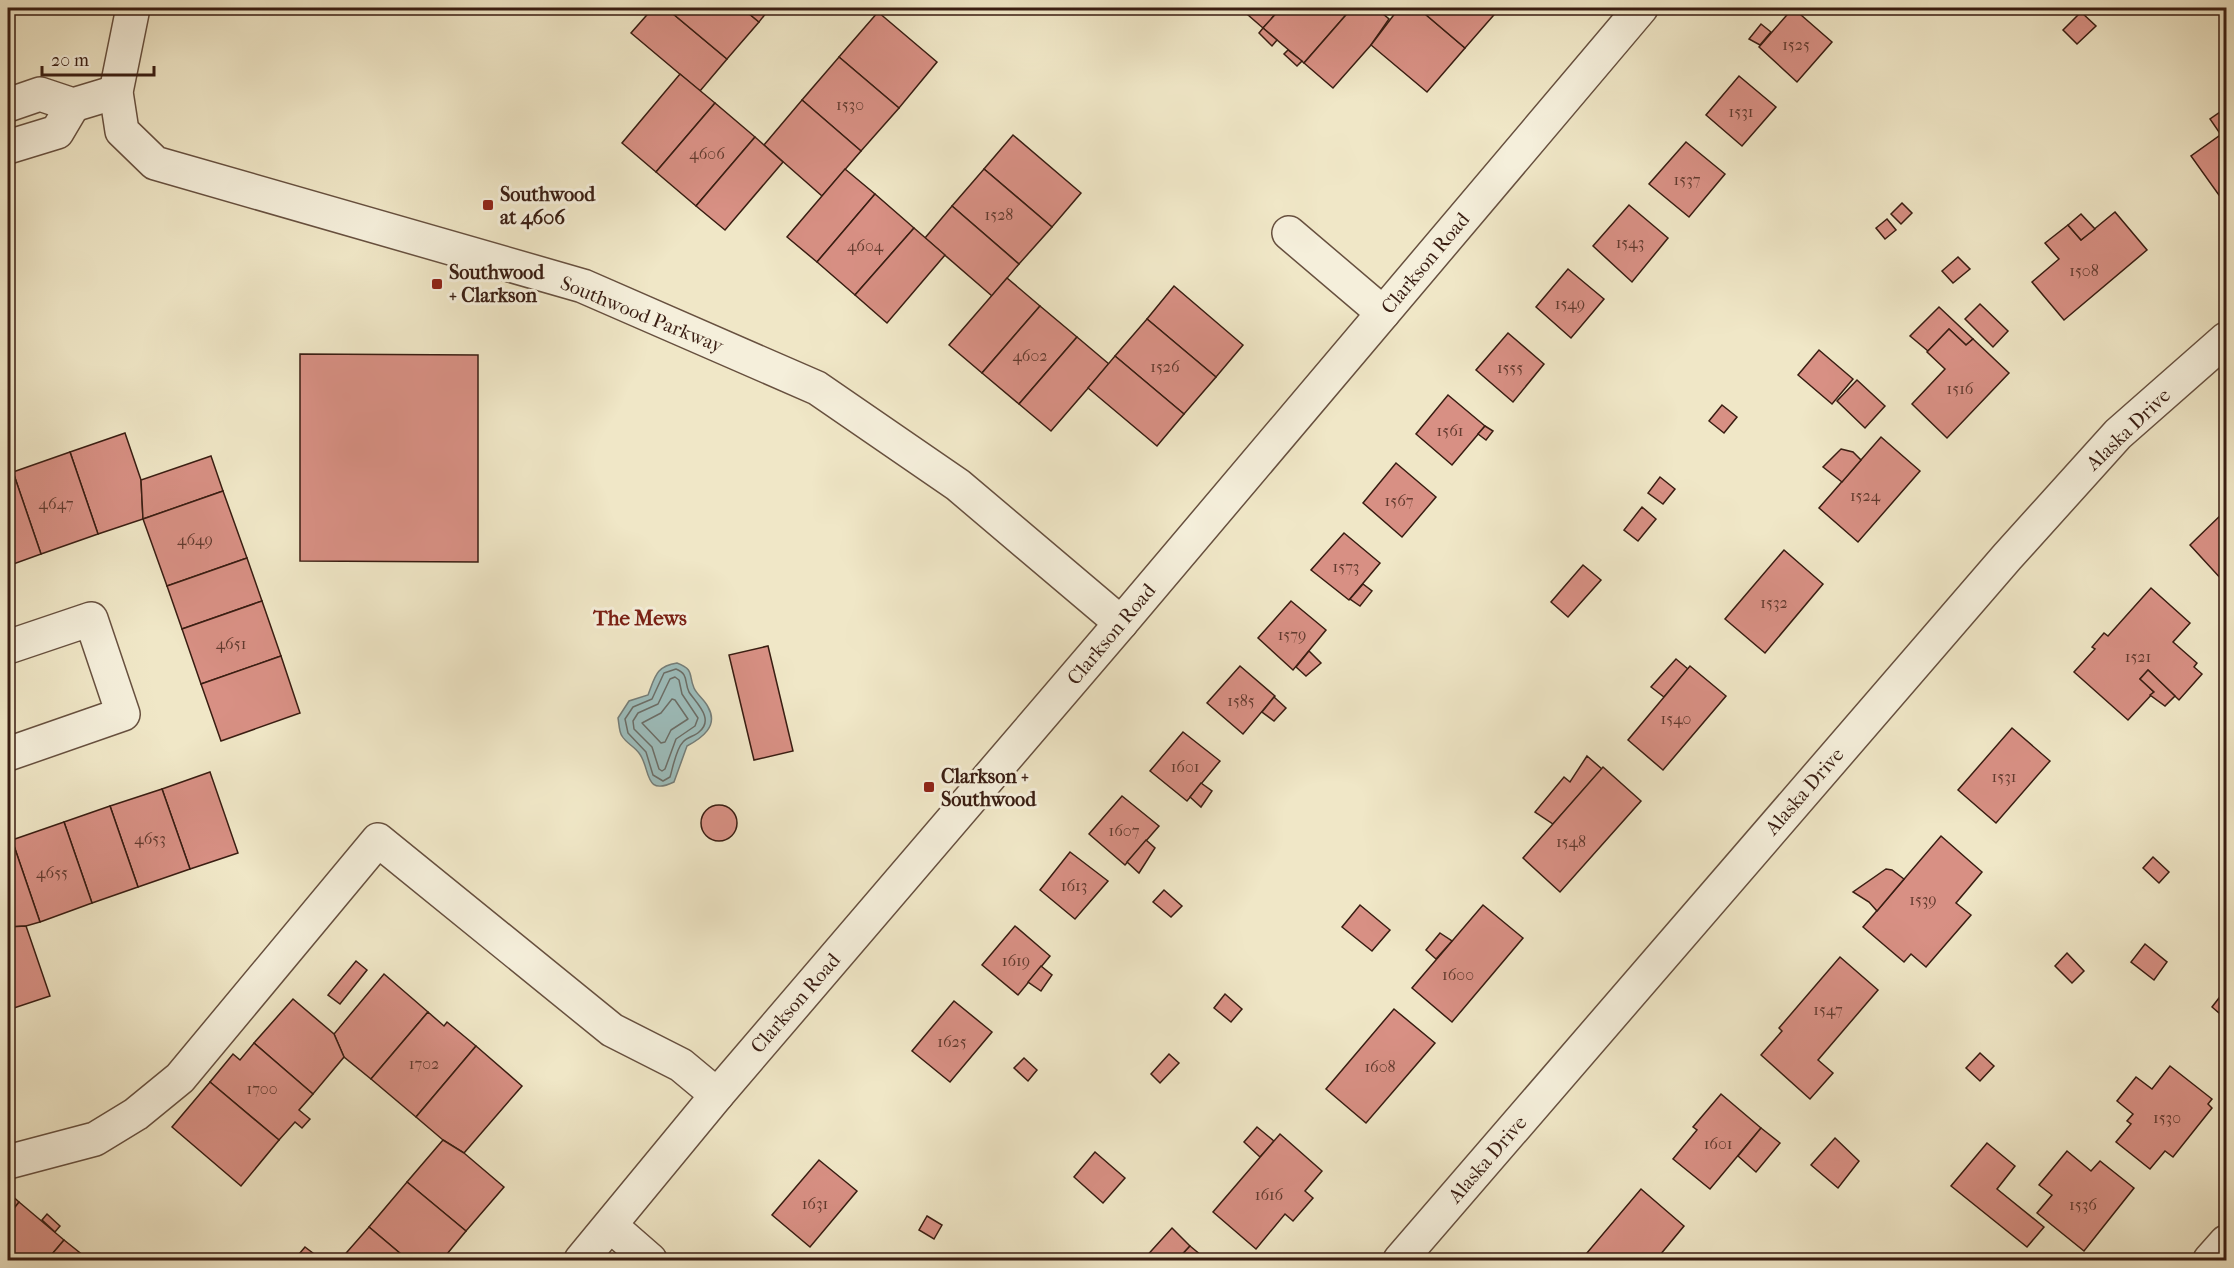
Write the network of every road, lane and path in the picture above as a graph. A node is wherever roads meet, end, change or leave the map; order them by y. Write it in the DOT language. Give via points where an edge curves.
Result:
graph roads {
  1 [pos="133,8"];
  2 [pos="1641,8"];
  3 [pos="116,92"];
  4 [pos="8,105"];
  5 [pos="73,105"];
  6 [pos="8,147"];
  7 [pos="1288,233"];
  8 [pos="1383,313"];
  9 [pos="2226,339"];
  10 [pos="1121,623"];
  11 [pos="8,647"];
  12 [pos="8,754"];
  13 [pos="717,1095"];
  14 [pos="8,1162"];
  15 [pos="611,1226"];
  16 [pos="2226,1242"];
  17 [pos="581,1260"];
  18 [pos="650,1260"];
  19 [pos="1400,1260"];
  20 [pos="2210,1260"];
  1 -- 3 [label="street, Southwood Parkway"];
  2 -- 8 [label="street, Clarkson Road"];
  3 -- 5 [label="street"];
  3 -- 10 [label="street, Southwood Parkway" via="122,131 155,163 583,286 817,388 958,485"];
  4 -- 5 [label="street" via="40,94"];
  5 -- 6 [label="street" via="57,132"];
  7 -- 8 [label="street"];
  8 -- 10 [label="street, Clarkson Road"];
  9 -- 19 [label="street, Alaska Drive" via="2118,434 2007,556"];
  10 -- 13 [label="street, Clarkson Road"];
  11 -- 12 [label="street" via="91,620 123,714"];
  13 -- 14 [label="street" via="681,1065 612,1030 378,840 180,1078 136,1114 95,1140"];
  13 -- 15 [label="street, Clarkson Road"];
  15 -- 17 [label="street, Clarkson Road"];
  15 -- 18 [label="street"];
  16 -- 20 [label="street"];
}
